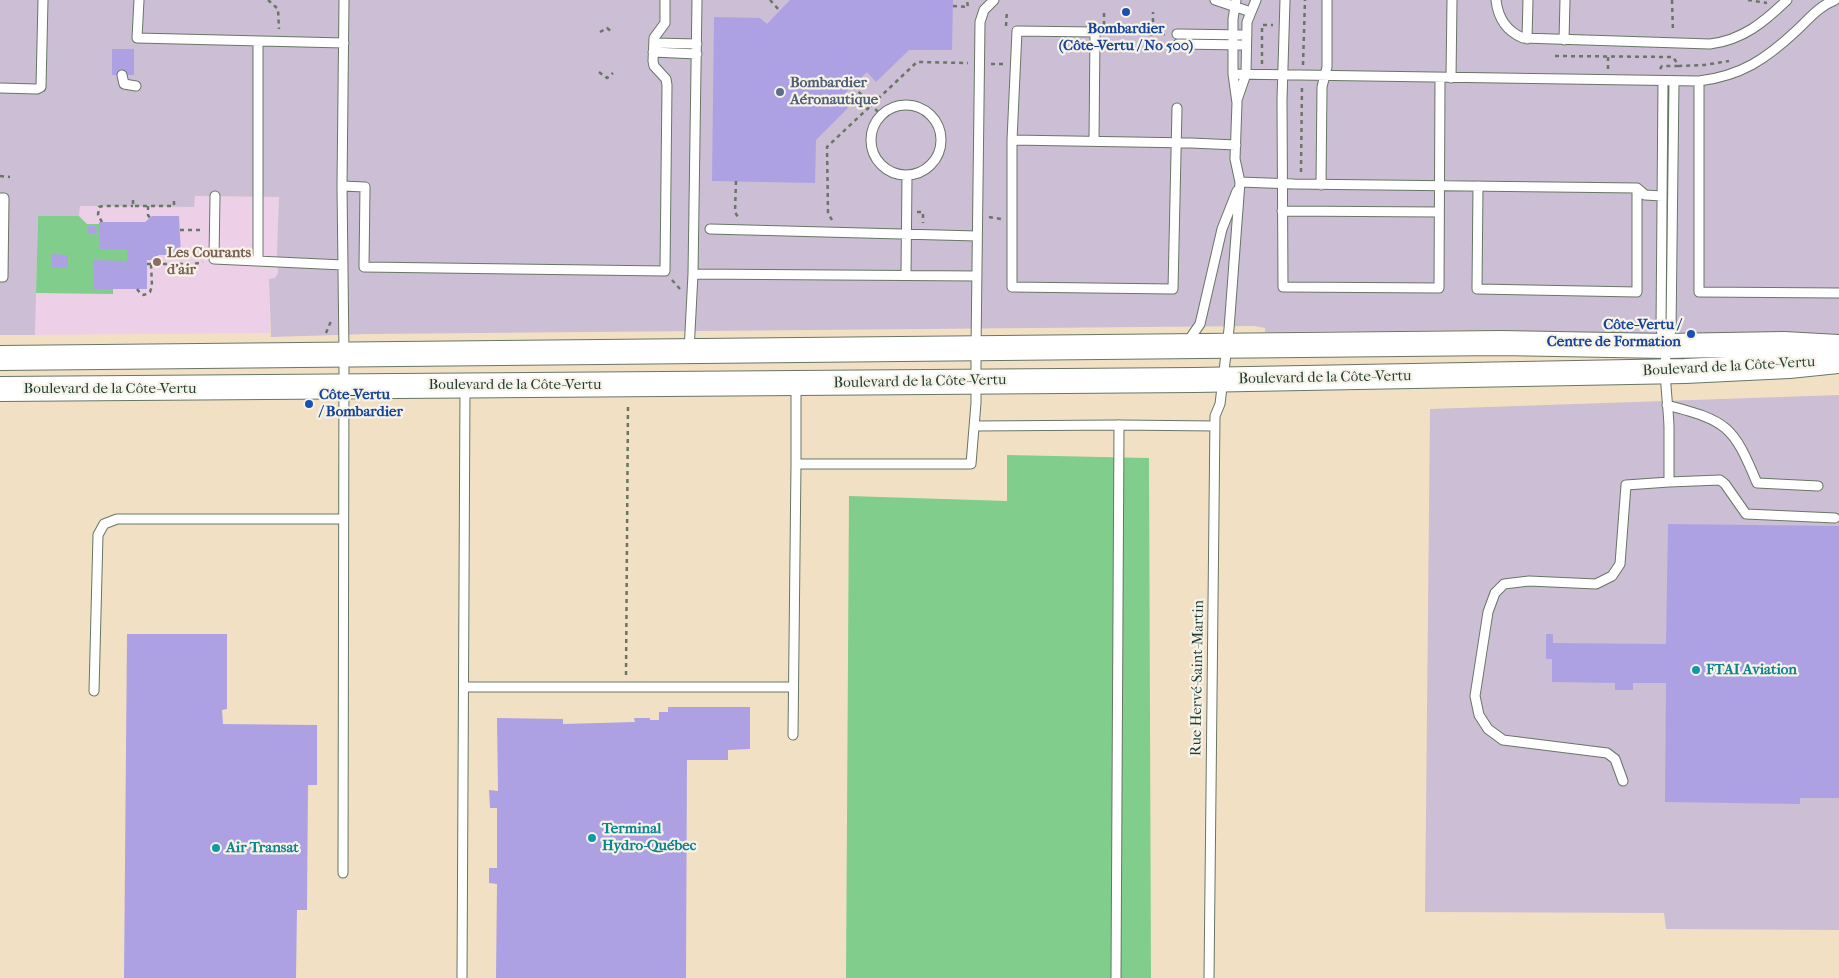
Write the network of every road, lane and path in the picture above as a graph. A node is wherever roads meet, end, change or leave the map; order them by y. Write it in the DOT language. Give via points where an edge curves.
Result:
graph roads {
  1 [pos="43,0"];
  2 [pos="139,0"];
  3 [pos="268,0"];
  4 [pos="344,0"];
  5 [pos="665,0"];
  6 [pos="697,0"];
  7 [pos="770,0"];
  8 [pos="968,0"];
  9 [pos="994,0"];
  10 [pos="1216,0"];
  11 [pos="1256,0"];
  12 [pos="1285,0"];
  13 [pos="1305,0"];
  14 [pos="1327,0"];
  15 [pos="1452,0"];
  16 [pos="1496,0"];
  17 [pos="1528,0"];
  18 [pos="1565,0"];
  19 [pos="1672,0"];
  20 [pos="1748,0"];
  21 [pos="1787,0"];
  22 [pos="1830,1"];
  23 [pos="1236,3"];
  24 [pos="1771,4"];
  25 [pos="953,6"];
  26 [pos="1007,10"];
  27 [pos="780,11"];
  28 [pos="1154,12"];
  29 [pos="1251,12"];
  30 [pos="1277,24"];
  31 [pos="1262,25"];
  32 [pos="1299,25"];
  33 [pos="1305,25"];
  34 [pos="1006,29"];
  35 [pos="279,31"];
  36 [pos="600,32"];
  37 [pos="612,32"];
  38 [pos="1148,35"];
  39 [pos="1233,35"];
  40 [pos="1246,35"];
  41 [pos="1673,36"];
  42 [pos="1528,39"];
  43 [pos="1564,40"];
  44 [pos="258,42"];
  45 [pos="654,42"];
  46 [pos="344,44"];
  47 [pos="697,44"];
  48 [pos="1233,45"];
  49 [pos="1246,45"];
  50 [pos="653,52"];
  51 [pos="696,54"];
  52 [pos="1555,56"];
  53 [pos="1608,56"];
  54 [pos="1673,57"];
  55 [pos="970,63"];
  56 [pos="1679,66"];
  57 [pos="1303,69"];
  58 [pos="1608,70"];
  59 [pos="1659,70"];
  60 [pos="599,72"];
  61 [pos="613,73"];
  62 [pos="1233,74"];
  63 [pos="1246,74"];
  64 [pos="122,75"];
  65 [pos="1283,75"];
  66 [pos="1325,76"];
  67 [pos="1440,78"];
  68 [pos="1451,78"];
  69 [pos="1663,81"];
  70 [pos="1699,81"];
  71 [pos="1674,82"];
  72 [pos="1302,84"];
  73 [pos="136,86"];
  74 [pos="853,86"];
  75 [pos="0,88"];
  76 [pos="1236,103"];
  77 [pos="871,105"];
  78 [pos="1177,108"];
  79 [pos="881,115"];
  80 [pos="1012,140"];
  81 [pos="1094,141"];
  82 [pos="1176,143"];
  83 [pos="1236,146"];
  84 [pos="0,176"];
  85 [pos="906,176"];
  86 [pos="1301,176"];
  87 [pos="10,177"];
  88 [pos="736,181"];
  89 [pos="1240,182"];
  90 [pos="1282,184"];
  91 [pos="1322,185"];
  92 [pos="342,186"];
  93 [pos="1438,186"];
  94 [pos="1478,186"];
  95 [pos="1637,188"];
  96 [pos="215,196"];
  97 [pos="1662,196"];
  98 [pos="0,198"];
  99 [pos="133,200"];
  100 [pos="174,200"];
  101 [pos="133,206"];
  102 [pos="148,206"];
  103 [pos="1282,210"];
  104 [pos="735,212"];
  105 [pos="828,212"];
  106 [pos="1439,212"];
  107 [pos="150,218"];
  108 [pos="102,222"];
  109 [pos="180,230"];
  110 [pos="193,230"];
  111 [pos="710,230"];
  112 [pos="906,234"];
  113 [pos="977,236"];
  114 [pos="214,259"];
  115 [pos="258,260"];
  116 [pos="343,266"];
  117 [pos="665,271"];
  118 [pos="693,274"];
  119 [pos="906,275"];
  120 [pos="977,276"];
  121 [pos="0,277"];
  122 [pos="137,289"];
  123 [pos="692,290"];
  124 [pos="1839,293"];
  125 [pos="332,318"];
  126 [pos="326,333"];
  127 [pos="1185,346"];
  128 [pos="1226,346"];
  129 [pos="1666,346"];
  130 [pos="1839,347"];
  131 [pos="976,348"];
  132 [pos="690,351"];
  133 [pos="344,354"];
  134 [pos="0,358"];
  135 [pos="1839,361"];
  136 [pos="1665,371"];
  137 [pos="1222,380"];
  138 [pos="977,382"];
  139 [pos="796,384"];
  140 [pos="628,385"];
  141 [pos="465,386"];
  142 [pos="343,387"];
  143 [pos="0,389"];
  144 [pos="1667,405"];
  145 [pos="1119,425"];
  146 [pos="975,426"];
  147 [pos="1215,426"];
  148 [pos="796,464"];
  149 [pos="1669,482"];
  150 [pos="1818,486"];
  151 [pos="1835,518"];
  152 [pos="343,519"];
  153 [pos="464,687"];
  154 [pos="626,687"];
  155 [pos="793,687"];
  156 [pos="94,691"];
  157 [pos="793,735"];
  158 [pos="1623,781"];
  159 [pos="343,873"];
  160 [pos="462,978"];
  161 [pos="1116,978"];
  162 [pos="1209,978"];
  1 -- 75 [label="lane" via="41,87"];
  2 -- 44 [label="lane" via="137,38"];
  3 -- 35 [label="path" via="278,9"];
  4 -- 46 [label="lane"];
  5 -- 45 [label="lane" via="665,23"];
  6 -- 47 [label="lane"];
  7 -- 27 [label="path"];
  8 -- 25 [label="path" via="968,7"];
  9 -- 113 [label="lane" via="984,10 980,22"];
  10 -- 23 [label="lane"];
  11 -- 29 [label="lane"];
  12 -- 65 [label="lane"];
  13 -- 33 [label="path"];
  14 -- 66 [label="lane"];
  15 -- 68 [label="lane"];
  16 -- 42 [label="lane" via="1506,26 1517,36"];
  17 -- 42 [label="lane"];
  18 -- 43 [label="lane"];
  19 -- 41 [label="path"];
  20 -- 24 [label="path"];
  21 -- 43 [label="lane" via="1750,32 1720,43"];
  22 -- 70 [label="lane" via="1778,48 1751,67 1729,76"];
  23 -- 29 [label="lane"];
  23 -- 39 [label="lane"];
  26 -- 34 [label="path"];
  28 -- 38 [label="path" via="1153,34"];
  29 -- 40 [label="lane"];
  30 -- 31 [label="path"];
  32 -- 33 [label="path"];
  33 -- 57 [label="path"];
  36 -- 37 [label="path" via="607,28"];
  39 -- 40 [label="lane"];
  39 -- 48 [label="lane"];
  39 -- 48 [label="lane" via="1178,39"];
  40 -- 49 [label="lane"];
  42 -- 43 [label="lane"];
  44 -- 46 [label="lane"];
  44 -- 115 [label="lane"];
  45 -- 47 [label="lane"];
  45 -- 50 [label="lane"];
  46 -- 92 [label="lane"];
  47 -- 51 [label="lane"];
  48 -- 49 [label="lane"];
  48 -- 62 [label="lane"];
  49 -- 63 [label="lane"];
  50 -- 51 [label="lane"];
  50 -- 117 [label="lane" via="654,66 664,76 667,85"];
  51 -- 118 [label="lane"];
  52 -- 53 [label="path"];
  53 -- 54 [label="path"];
  53 -- 58 [label="path"];
  55 -- 77 [label="path" via="916,62"];
  56 -- 59 [label="path" via="1662,66"];
  60 -- 61 [label="path" via="607,78"];
  62 -- 63 [label="lane"];
  62 -- 76 [label="lane"];
  63 -- 65 [label="lane"];
  63 -- 76 [label="lane"];
  64 -- 73 [label="lane" via="124,84"];
  65 -- 66 [label="lane"];
  65 -- 90 [label="lane"];
  66 -- 67 [label="lane"];
  66 -- 91 [label="lane" via="1322,87"];
  67 -- 68 [label="lane"];
  67 -- 93 [label="lane"];
  68 -- 69 [label="lane"];
  69 -- 71 [label="lane"];
  69 -- 97 [label="lane"];
  70 -- 71 [label="lane"];
  70 -- 124 [label="lane" via="1699,292"];
  71 -- 129 [label="lane" via="1671,331"];
  72 -- 86 [label="path"];
  74 -- 77 [label="path"];
  76 -- 83 [label="lane, Rue Hervé-Saint-Martin"];
  77 -- 79 [label="path"];
  77 -- 105 [label="path" via="827,147"];
  78 -- 82 [label="lane"];
  79 -- 85 [label="lane" via="871,137 872,149 884,168"];
  79 -- 85 [label="lane" via="901,105 913,106 928,113 939,127 941,149 936,160 918,174"];
  80 -- 81 [label="lane"];
  80 -- 81 [label="lane" via="1017,31 1095,32"];
  80 -- 82 [label="lane" via="1012,287 1173,290"];
  81 -- 82 [label="lane"];
  82 -- 83 [label="lane"];
  83 -- 89 [label="lane, Rue Hervé-Saint-Martin" via="1235,160"];
  84 -- 87 [label="path"];
  85 -- 112 [label="lane"];
  88 -- 104 [label="path"];
  89 -- 90 [label="lane"];
  89 -- 127 [label="lane" via="1222,229 1200,324"];
  89 -- 128 [label="lane, Rue Hervé-Saint-Martin"];
  90 -- 91 [label="lane"];
  90 -- 103 [label="lane"];
  91 -- 93 [label="lane"];
  92 -- 116 [label="lane"];
  92 -- 117 [label="lane" via="365,187 364,267"];
  93 -- 94 [label="lane"];
  93 -- 106 [label="lane"];
  94 -- 95 [label="lane"];
  94 -- 95 [label="lane" via="1477,290 1637,292"];
  95 -- 97 [label="lane" via="1645,196"];
  96 -- 114 [label="lane"];
  97 -- 129 [label="lane" via="1661,330"];
  98 -- 121 [label="lane" via="4,198 4,208 3,277"];
  99 -- 101 [label="path"];
  100 -- 102 [label="path" via="174,206"];
  101 -- 102 [label="path"];
  101 -- 108 [label="path" via="99,207 98,215"];
  102 -- 107 [label="path"];
  103 -- 106 [label="lane"];
  103 -- 106 [label="lane" via="1283,287 1439,288"];
  109 -- 110 [label="path"];
  111 -- 112 [label="lane"];
  112 -- 113 [label="lane"];
  112 -- 119 [label="lane"];
  113 -- 120 [label="lane"];
  114 -- 115 [label="lane"];
  114 -- 122 [label="path" via="194,264 149,264 150,292 141,294"];
  115 -- 116 [label="lane"];
  116 -- 133 [label="lane"];
  117 -- 123 [label="path" via="680,290"];
  118 -- 119 [label="lane"];
  118 -- 123 [label="lane"];
  119 -- 120 [label="lane"];
  120 -- 131 [label="lane"];
  123 -- 132 [label="lane"];
  125 -- 126 [label="path"];
  127 -- 128 [label="street, Boulevard de la Côte-Vertu"];
  127 -- 131 [label="street, Boulevard de la Côte-Vertu"];
  128 -- 129 [label="street, Boulevard de la Côte-Vertu" via="1501,343"];
  128 -- 137 [label="lane, Rue Hervé-Saint-Martin"];
  129 -- 130 [label="street, Boulevard de la Côte-Vertu" via="1784,344"];
  129 -- 136 [label="lane"];
  131 -- 132 [label="street, Boulevard de la Côte-Vertu"];
  131 -- 138 [label="lane"];
  132 -- 133 [label="street, Boulevard de la Côte-Vertu"];
  133 -- 134 [label="street, Boulevard de la Côte-Vertu"];
  133 -- 142 [label="lane"];
  135 -- 136 [label="street, Boulevard de la Côte-Vertu"];
  136 -- 137 [label="street, Boulevard de la Côte-Vertu"];
  136 -- 144 [label="lane"];
  137 -- 138 [label="street, Boulevard de la Côte-Vertu"];
  137 -- 147 [label="lane, Rue Hervé-Saint-Martin"];
  138 -- 139 [label="street, Boulevard de la Côte-Vertu"];
  138 -- 146 [label="lane"];
  139 -- 140 [label="street, Boulevard de la Côte-Vertu"];
  139 -- 148 [label="lane"];
  140 -- 141 [label="street, Boulevard de la Côte-Vertu"];
  140 -- 154 [label="path"];
  141 -- 142 [label="street, Boulevard de la Côte-Vertu"];
  141 -- 153 [label="lane"];
  142 -- 143 [label="street, Boulevard de la Côte-Vertu"];
  142 -- 152 [label="lane"];
  144 -- 149 [label="lane"];
  144 -- 150 [label="lane" via="1709,417 1725,426 1743,450 1757,483"];
  145 -- 146 [label="lane"];
  145 -- 147 [label="lane"];
  145 -- 161 [label="lane"];
  146 -- 148 [label="lane" via="971,464"];
  147 -- 162 [label="lane, Rue Hervé-Saint-Martin"];
  148 -- 155 [label="lane"];
  149 -- 151 [label="lane" via="1720,480 1746,514"];
  149 -- 158 [label="lane" via="1626,485 1620,564 1612,576 1596,584 1530,581 1504,584 1495,594 1488,612 1475,696 1488,730 1503,740 1607,753 1615,759"];
  152 -- 156 [label="lane" via="117,519 104,524 98,535"];
  152 -- 159 [label="lane"];
  153 -- 154 [label="lane"];
  153 -- 160 [label="lane"];
  154 -- 155 [label="lane"];
  155 -- 157 [label="lane"];
}
